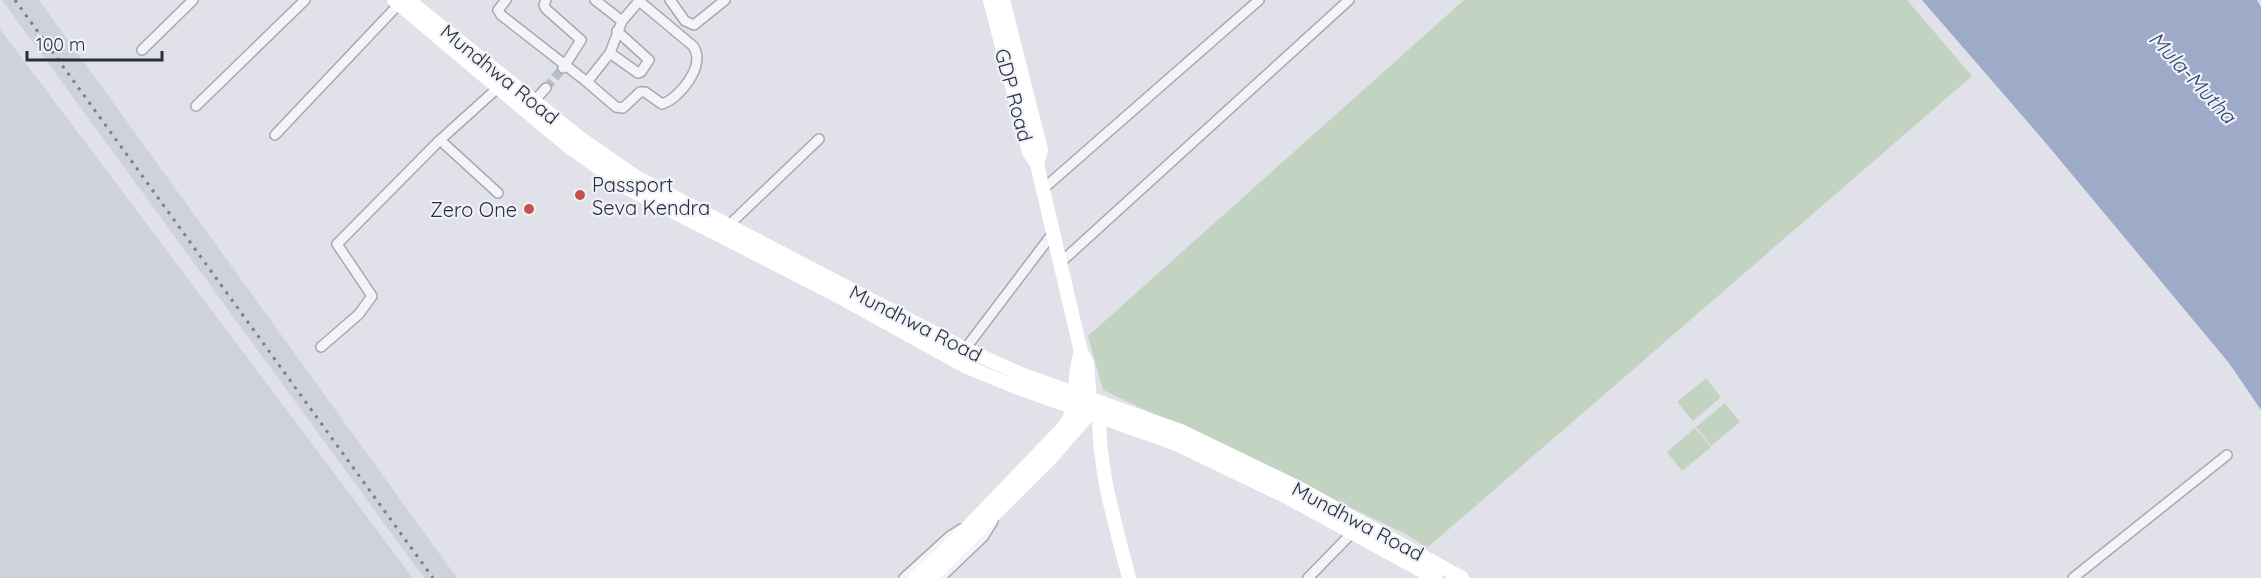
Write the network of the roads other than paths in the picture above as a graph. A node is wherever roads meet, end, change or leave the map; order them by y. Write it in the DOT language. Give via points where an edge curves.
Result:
graph roads {
  1 [pos="193,0"];
  2 [pos="305,0"];
  3 [pos="506,0"];
  4 [pos="545,0"];
  5 [pos="595,0"];
  6 [pos="638,0"];
  7 [pos="670,0"];
  8 [pos="725,0"];
  9 [pos="990,0"];
  10 [pos="1002,0"];
  11 [pos="1259,0"];
  12 [pos="1349,0"];
  13 [pos="401,1"];
  14 [pos="621,21"];
  15 [pos="617,30"];
  16 [pos="142,50"];
  17 [pos="610,52"];
  18 [pos="563,67"];
  19 [pos="587,82"];
  20 [pos="502,84"];
  21 [pos="546,88"];
  22 [pos="534,101"];
  23 [pos="196,106"];
  24 [pos="275,135"];
  25 [pos="819,139"];
  26 [pos="440,140"];
  27 [pos="1037,164"];
  28 [pos="632,183"];
  29 [pos="1043,189"];
  30 [pos="498,193"];
  31 [pos="729,225"];
  32 [pos="1053,233"];
  33 [pos="1060,263"];
  34 [pos="886,316"];
  35 [pos="321,347"];
  36 [pos="965,349"];
  37 [pos="1081,352"];
  38 [pos="1075,400"];
  39 [pos="1093,409"];
  40 [pos="2227,455"];
  41 [pos="998,511"];
  42 [pos="971,523"];
  43 [pos="1352,533"];
  44 [pos="945,558"];
  45 [pos="1414,573"];
  46 [pos="1441,575"];
  47 [pos="904,578"];
  48 [pos="915,578"];
  49 [pos="930,578"];
  50 [pos="940,578"];
  51 [pos="1129,578"];
  52 [pos="1308,578"];
  53 [pos="1462,578"];
  54 [pos="2073,578"];
  1 -- 16 [label="street"];
  2 -- 23 [label="street"];
  3 -- 18 [label="street" via="498,10 501,15"];
  4 -- 18 [label="street" via="546,9 581,40"];
  5 -- 14 [label="street"];
  6 -- 14 [label="street"];
  6 -- 19 [label="street" via="693,46 698,59 695,72 669,102 662,104 640,92 623,108 616,107"];
  7 -- 8 [label="street" via="685,21 694,25"];
  9 -- 27 [label="main road, GDP Road" via="1029,152"];
  10 -- 27 [label="main road, GDP Road" via="1041,150"];
  11 -- 29 [label="street"];
  12 -- 33 [label="street"];
  13 -- 20 [label="main road, Mundhwa Road"];
  13 -- 24 [label="street"];
  14 -- 15 [label="street"];
  15 -- 17 [label="street"];
  15 -- 17 [label="street" via="649,60 638,73"];
  17 -- 19 [label="street"];
  18 -- 19 [label="street"];
  20 -- 22 [label="main road, Mundhwa Road"];
  20 -- 26 [label="street"];
  20 -- 28 [label="main road, Mundhwa Road" via="572,149"];
  21 -- 22 [label="street"];
  22 -- 28 [label="main road, Mundhwa Road"];
  25 -- 31 [label="street"];
  26 -- 30 [label="street"];
  26 -- 35 [label="street" via="337,244 372,296 353,320"];
  27 -- 29 [label="main road"];
  28 -- 31 [label="main road, Mundhwa Road"];
  28 -- 34 [label="main road, Mundhwa Road" via="838,296"];
  29 -- 32 [label="main road"];
  31 -- 34 [label="main road, Mundhwa Road"];
  32 -- 33 [label="main road"];
  32 -- 36 [label="street"];
  33 -- 37 [label="main road"];
  34 -- 36 [label="main road, Mundhwa Road"];
  34 -- 38 [label="main road, Mundhwa Road" via="968,367 1016,387"];
  36 -- 38 [label="main road, Mundhwa Road"];
  37 -- 38 [label="main road" via="1076,364"];
  37 -- 39 [label="main road" via="1087,363"];
  38 -- 39 [label="main road, Mundhwa Road"];
  38 -- 42 [label="main road" via="1072,417 1064,428"];
  39 -- 41 [label="main road"];
  39 -- 43 [label="main road, Mundhwa Road" via="1230,468"];
  39 -- 46 [label="main road, Mundhwa Road" via="1181,431 1235,456 1295,486"];
  39 -- 51 [label="main road"];
  40 -- 54 [label="street"];
  41 -- 44 [label="main road"];
  41 -- 50 [label="street" via="983,537"];
  42 -- 44 [label="main road"];
  42 -- 47 [label="street" via="950,536"];
  43 -- 45 [label="main road, Mundhwa Road"];
  43 -- 52 [label="street"];
  44 -- 48 [label="main road"];
  44 -- 49 [label="main road"];
  45 -- 46 [label="main road, Mundhwa Road"];
  46 -- 53 [label="main road, Mundhwa Road"];
}
